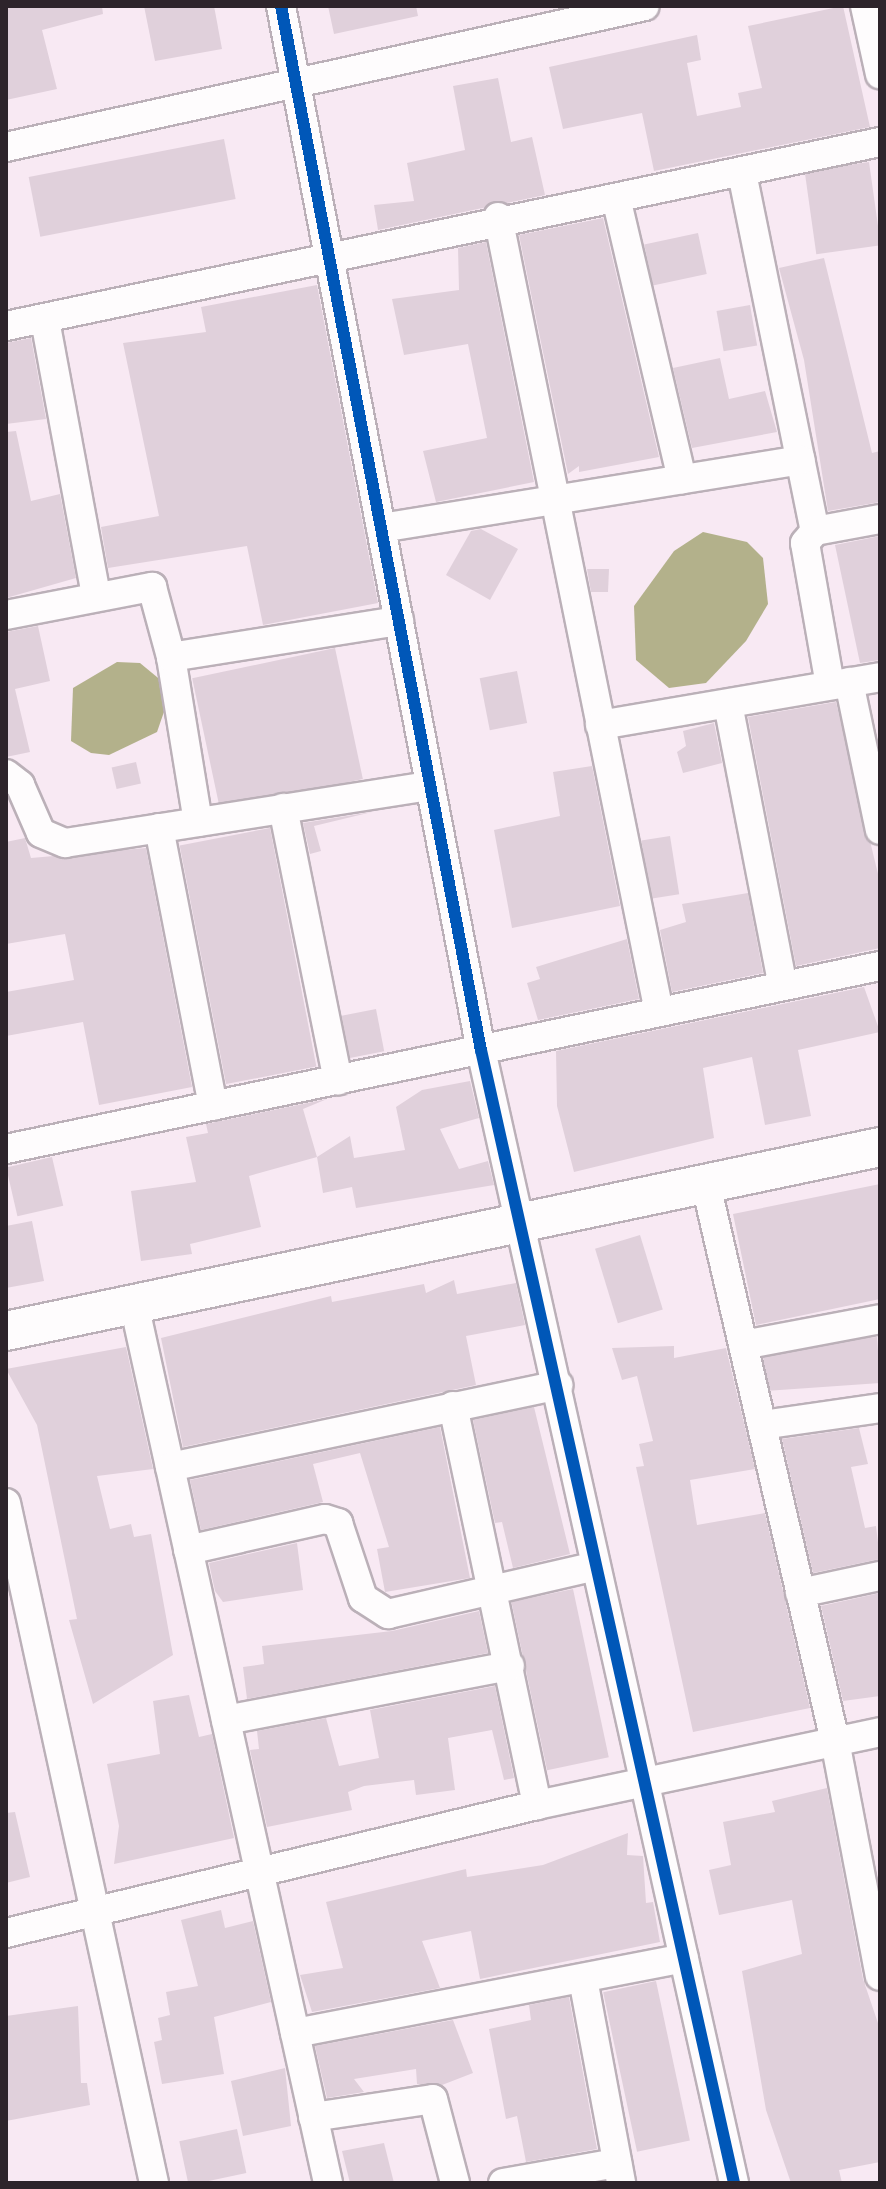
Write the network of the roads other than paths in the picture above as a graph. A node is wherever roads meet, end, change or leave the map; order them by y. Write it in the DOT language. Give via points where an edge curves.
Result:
graph roads {
  1 [pos="281,6"];
  2 [pos="645,6"];
  3 [pos="865,6"];
  4 [pos="880,74"];
  5 [pos="297,83"];
  6 [pos="880,142"];
  7 [pos="6,147"];
  8 [pos="742,173"];
  9 [pos="617,202"];
  10 [pos="498,217"];
  11 [pos="330,263"];
  12 [pos="45,320"];
  13 [pos="6,326"];
  14 [pos="801,460"];
  15 [pos="682,480"];
  16 [pos="555,496"];
  17 [pos="880,519"];
  18 [pos="381,528"];
  19 [pos="815,531"];
  20 [pos="96,594"];
  21 [pos="6,615"];
  22 [pos="399,621"];
  23 [pos="171,657"];
  24 [pos="880,677"];
  25 [pos="839,684"];
  26 [pos="728,704"];
  27 [pos="600,725"];
  28 [pos="6,774"];
  29 [pos="430,786"];
  30 [pos="283,808"];
  31 [pos="198,822"];
  32 [pos="159,828"];
  33 [pos="880,830"];
  34 [pos="880,966"];
  35 [pos="783,986"];
  36 [pos="659,1012"];
  37 [pos="481,1050"];
  38 [pos="338,1080"];
  39 [pos="213,1106"];
  40 [pos="880,1147"];
  41 [pos="6,1149"];
  42 [pos="706,1185"];
  43 [pos="522,1222"];
  44 [pos="134,1304"];
  45 [pos="880,1319"];
  46 [pos="6,1331"];
  47 [pos="743,1345"];
  48 [pos="558,1385"];
  49 [pos="453,1406"];
  50 [pos="880,1408"];
  51 [pos="762,1425"];
  52 [pos="170,1467"];
  53 [pos="6,1503"];
  54 [pos="188,1550"];
  55 [pos="596,1566"];
  56 [pos="880,1576"];
  57 [pos="493,1590"];
  58 [pos="800,1593"];
  59 [pos="510,1666"];
  60 [pos="226,1720"];
  61 [pos="880,1732"];
  62 [pos="835,1741"];
  63 [pos="645,1782"];
  64 [pos="537,1805"];
  65 [pos="259,1874"];
  66 [pos="95,1914"];
  67 [pos="875,1920"];
  68 [pos="6,1933"];
  69 [pos="684,1958"];
  70 [pos="880,1976"];
  71 [pos="583,1979"];
  72 [pos="295,2033"];
  73 [pos="313,2117"];
  74 [pos="619,2173"];
  75 [pos="154,2183"];
  76 [pos="328,2183"];
  77 [pos="455,2183"];
  78 [pos="503,2183"];
  79 [pos="734,2183"];
  1 -- 5 [label="street"];
  2 -- 5 [label="street"];
  3 -- 4 [label="street"];
  5 -- 7 [label="street"];
  5 -- 11 [label="street"];
  6 -- 8 [label="street"];
  8 -- 9 [label="street"];
  8 -- 14 [label="street"];
  9 -- 10 [label="street"];
  9 -- 15 [label="street"];
  10 -- 11 [label="street"];
  10 -- 16 [label="street"];
  11 -- 12 [label="street"];
  11 -- 18 [label="street"];
  12 -- 13 [label="street"];
  12 -- 20 [label="street"];
  14 -- 15 [label="street"];
  14 -- 19 [label="street"];
  15 -- 16 [label="street"];
  16 -- 18 [label="street"];
  16 -- 27 [label="street"];
  17 -- 19 [label="street"];
  18 -- 22 [label="street"];
  19 -- 25 [label="street" via="803,557"];
  20 -- 21 [label="street"];
  20 -- 23 [label="street" via="152,587"];
  22 -- 23 [label="street"];
  22 -- 29 [label="street"];
  23 -- 31 [label="street"];
  24 -- 25 [label="street"];
  25 -- 26 [label="street"];
  25 -- 33 [label="street"];
  26 -- 27 [label="street"];
  26 -- 35 [label="street"];
  27 -- 36 [label="street"];
  28 -- 32 [label="street" via="20,785 41,833 65,843"];
  29 -- 30 [label="street"];
  29 -- 37 [label="street"];
  30 -- 31 [label="street"];
  30 -- 38 [label="street"];
  31 -- 32 [label="street"];
  32 -- 39 [label="street"];
  34 -- 35 [label="street"];
  35 -- 36 [label="street"];
  36 -- 37 [label="street"];
  37 -- 38 [label="street"];
  37 -- 43 [label="street"];
  38 -- 39 [label="street"];
  39 -- 41 [label="street"];
  40 -- 42 [label="street"];
  42 -- 43 [label="street"];
  42 -- 47 [label="street"];
  43 -- 44 [label="street"];
  43 -- 48 [label="street"];
  44 -- 46 [label="street"];
  44 -- 52 [label="street"];
  45 -- 47 [label="street"];
  47 -- 51 [label="street"];
  48 -- 49 [label="street"];
  48 -- 55 [label="street"];
  49 -- 52 [label="street"];
  49 -- 57 [label="street"];
  50 -- 51 [label="street"];
  51 -- 58 [label="street"];
  52 -- 54 [label="street"];
  53 -- 66 [label="street"];
  54 -- 57 [label="street" via="325,1519 345,1533 368,1608 388,1614"];
  54 -- 60 [label="street"];
  55 -- 57 [label="street"];
  55 -- 63 [label="street"];
  56 -- 58 [label="street"];
  57 -- 59 [label="street"];
  58 -- 62 [label="street"];
  59 -- 60 [label="street"];
  59 -- 64 [label="street"];
  60 -- 65 [label="street"];
  61 -- 62 [label="street"];
  62 -- 63 [label="street"];
  62 -- 67 [label="street"];
  63 -- 64 [label="street"];
  63 -- 69 [label="street"];
  64 -- 65 [label="street"];
  65 -- 66 [label="street"];
  65 -- 72 [label="street"];
  66 -- 68 [label="street"];
  66 -- 75 [label="street"];
  67 -- 70 [label="street"];
  69 -- 71 [label="street"];
  69 -- 79 [label="street"];
  71 -- 72 [label="street"];
  71 -- 74 [label="street"];
  72 -- 73 [label="street"];
  73 -- 76 [label="street"];
  73 -- 77 [label="street" via="433,2099"];
  74 -- 78 [label="street"];
}
